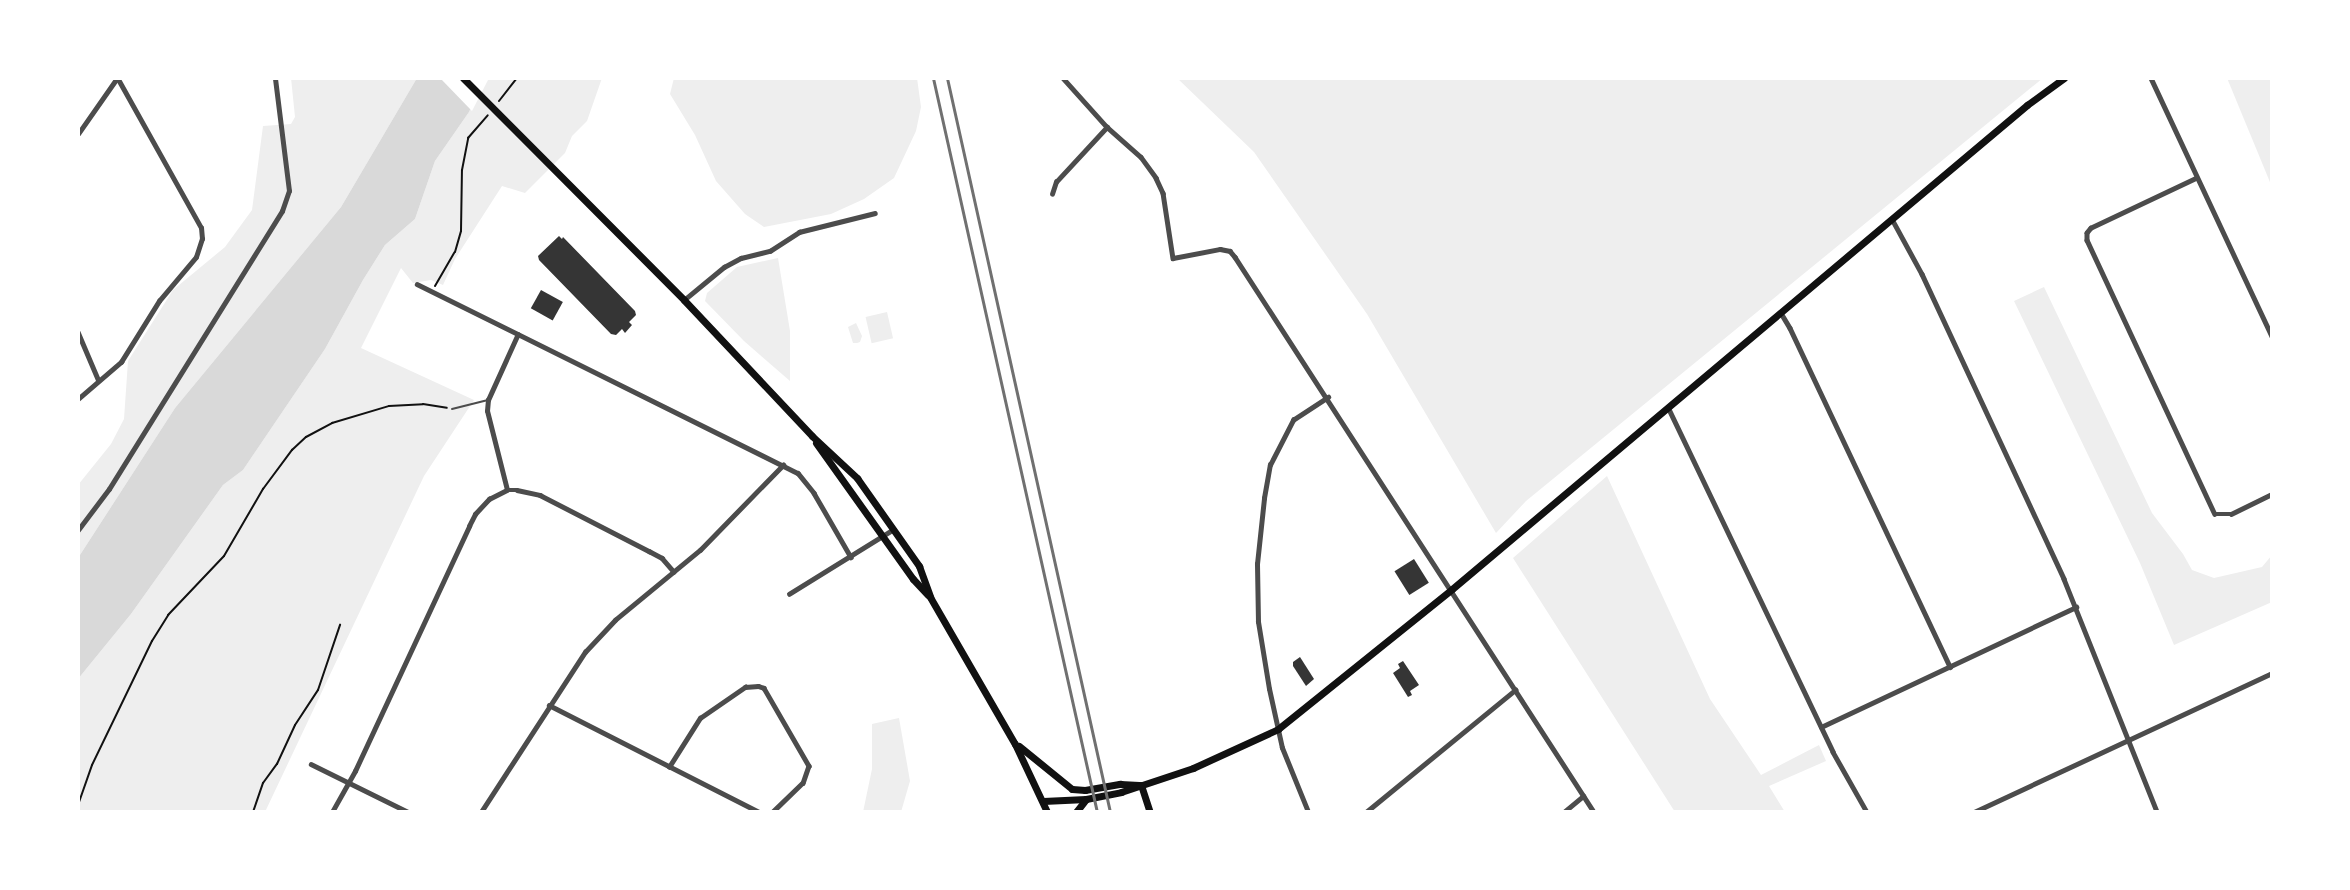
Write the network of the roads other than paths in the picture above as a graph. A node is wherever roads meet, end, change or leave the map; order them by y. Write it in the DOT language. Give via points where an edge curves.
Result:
graph roads {
  1 [pos="117,78"];
  2 [pos="275,78"];
  3 [pos="463,78"];
  4 [pos="1063,78"];
  5 [pos="2064,78"];
  6 [pos="2151,78"];
  7 [pos="1107,127"];
  8 [pos="78,134"];
  9 [pos="2197,178"];
  10 [pos="1052,194"];
  11 [pos="875,213"];
  12 [pos="1892,219"];
  13 [pos="417,284"];
  14 [pos="684,300"];
  15 [pos="1781,313"];
  16 [pos="78,332"];
  17 [pos="518,334"];
  18 [pos="2272,336"];
  19 [pos="98,379"];
  20 [pos="1328,397"];
  21 [pos="78,399"];
  22 [pos="488,400"];
  23 [pos="1668,407"];
  24 [pos="452,409"];
  25 [pos="812,436"];
  26 [pos="783,465"];
  27 [pos="507,490"];
  28 [pos="2272,494"];
  29 [pos="895,529"];
  30 [pos="78,530"];
  31 [pos="884,537"];
  32 [pos="851,557"];
  33 [pos="674,572"];
  34 [pos="1452,589"];
  35 [pos="789,594"];
  36 [pos="930,597"];
  37 [pos="2076,607"];
  38 [pos="1950,667"];
  39 [pos="2272,673"];
  40 [pos="1515,690"];
  41 [pos="549,705"];
  42 [pos="1821,727"];
  43 [pos="1278,729"];
  44 [pos="2128,739"];
  45 [pos="1015,744"];
  46 [pos="311,764"];
  47 [pos="669,767"];
  48 [pos="349,782"];
  49 [pos="1142,785"];
  50 [pos="1583,796"];
  51 [pos="1086,799"];
  52 [pos="1043,801"];
  53 [pos="332,812"];
  54 [pos="408,812"];
  55 [pos="481,812"];
  56 [pos="759,812"];
  57 [pos="773,812"];
  58 [pos="1047,812"];
  59 [pos="1076,812"];
  60 [pos="1150,812"];
  61 [pos="1308,812"];
  62 [pos="1366,812"];
  63 [pos="1564,812"];
  64 [pos="1594,812"];
  65 [pos="1867,812"];
  66 [pos="1974,812"];
  67 [pos="2157,812"];
  1 -- 8 [label="street"];
  1 -- 19 [label="street" via="201,228 202,239 196,256 159,301 121,362"];
  2 -- 30 [label="street" via="289,191 282,211 109,489"];
  3 -- 14 [label="main road"];
  4 -- 7 [label="street"];
  5 -- 12 [label="main road"];
  6 -- 9 [label="street"];
  7 -- 10 [label="street" via="1056,182"];
  7 -- 20 [label="street" via="1141,157 1156,178 1163,193 1173,258 1220,249 1230,251"];
  9 -- 18 [label="street"];
  9 -- 28 [label="street" via="2091,228 2087,240 2216,514 2231,514"];
  11 -- 14 [label="street" via="799,232 770,251 741,258"];
  12 -- 15 [label="main road"];
  12 -- 37 [label="street" via="1922,274"];
  13 -- 17 [label="street"];
  14 -- 25 [label="main road"];
  15 -- 23 [label="main road"];
  15 -- 38 [label="street"];
  16 -- 19 [label="street"];
  17 -- 22 [label="street"];
  17 -- 26 [label="street"];
  19 -- 21 [label="street"];
  20 -- 34 [label="street"];
  20 -- 43 [label="street" via="1293,420 1270,465 1264,498 1257,564 1258,622"];
  22 -- 24 [label="lane"];
  22 -- 27 [label="street" via="487,411"];
  23 -- 34 [label="main road"];
  23 -- 42 [label="street"];
  25 -- 29 [label="main road" via="857,478"];
  25 -- 31 [label="main road"];
  26 -- 32 [label="street" via="809,485"];
  26 -- 33 [label="street"];
  27 -- 33 [label="street" via="547,499 662,558"];
  27 -- 48 [label="street" via="489,499 476,514"];
  29 -- 31 [label="street"];
  29 -- 36 [label="main road" via="919,566"];
  31 -- 32 [label="street"];
  31 -- 36 [label="main road"];
  32 -- 35 [label="street"];
  33 -- 41 [label="street" via="615,620 585,652"];
  34 -- 40 [label="street"];
  34 -- 43 [label="main road"];
  36 -- 45 [label="main road"];
  37 -- 38 [label="street"];
  37 -- 44 [label="street"];
  38 -- 42 [label="street"];
  39 -- 44 [label="street"];
  40 -- 50 [label="street"];
  40 -- 62 [label="street"];
  41 -- 47 [label="street"];
  41 -- 55 [label="street"];
  42 -- 65 [label="street"];
  43 -- 49 [label="main road" via="1193,768"];
  43 -- 61 [label="street"];
  44 -- 66 [label="street"];
  44 -- 67 [label="street"];
  45 -- 49 [label="main road" via="1072,789 1120,783"];
  45 -- 52 [label="main road"];
  46 -- 48 [label="street"];
  47 -- 56 [label="street"];
  47 -- 57 [label="street" via="700,718 745,687 764,688 809,766 803,783"];
  48 -- 53 [label="street"];
  48 -- 54 [label="street"];
  49 -- 51 [label="main road"];
  49 -- 60 [label="main road"];
  50 -- 63 [label="street"];
  50 -- 64 [label="street"];
  51 -- 52 [label="main road"];
  51 -- 59 [label="main road"];
  52 -- 58 [label="main road"];
}
